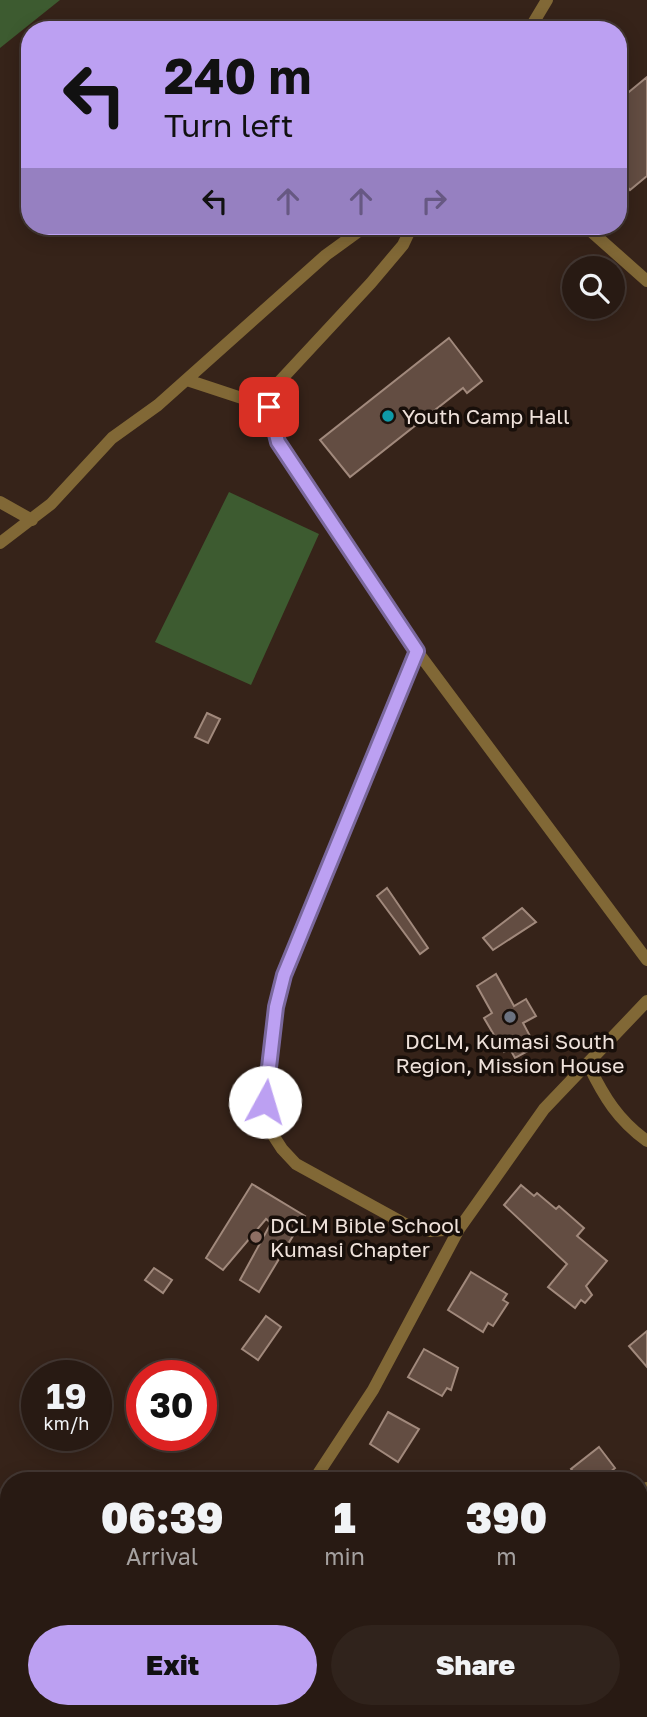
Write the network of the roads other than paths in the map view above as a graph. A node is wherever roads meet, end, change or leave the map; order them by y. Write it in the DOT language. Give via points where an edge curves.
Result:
graph roads {
  1 [pos="547,0"];
  2 [pos="534,21"];
  3 [pos="354,235"];
  4 [pos="408,235"];
  5 [pos="595,235"];
  6 [pos="647,281"];
  7 [pos="187,380"];
  8 [pos="269,407"];
  9 [pos="0,502"];
  10 [pos="32,520"];
  11 [pos="0,543"];
  12 [pos="417,651"];
  13 [pos="647,960"];
  14 [pos="647,1001"];
  15 [pos="589,1066"];
  16 [pos="647,1141"];
  17 [pos="459,1230"];
  18 [pos="319,1472"];
  1 -- 2 [label="street"];
  3 -- 7 [label="street"];
  4 -- 8 [label="street" via="279,382"];
  5 -- 6 [label="street"];
  7 -- 8 [label="street"];
  7 -- 10 [label="street" via="112,438"];
  8 -- 12 [label="street" via="278,442"];
  9 -- 10 [label="street"];
  10 -- 11 [label="street"];
  12 -- 13 [label="street"];
  12 -- 17 [label="street" via="284,975 276,1007 265,1115 271,1132 296,1164 407,1226"];
  14 -- 15 [label="street"];
  15 -- 16 [label="street" via="621,1120"];
  15 -- 17 [label="street" via="544,1109"];
  17 -- 18 [label="street" via="373,1390"];
}
